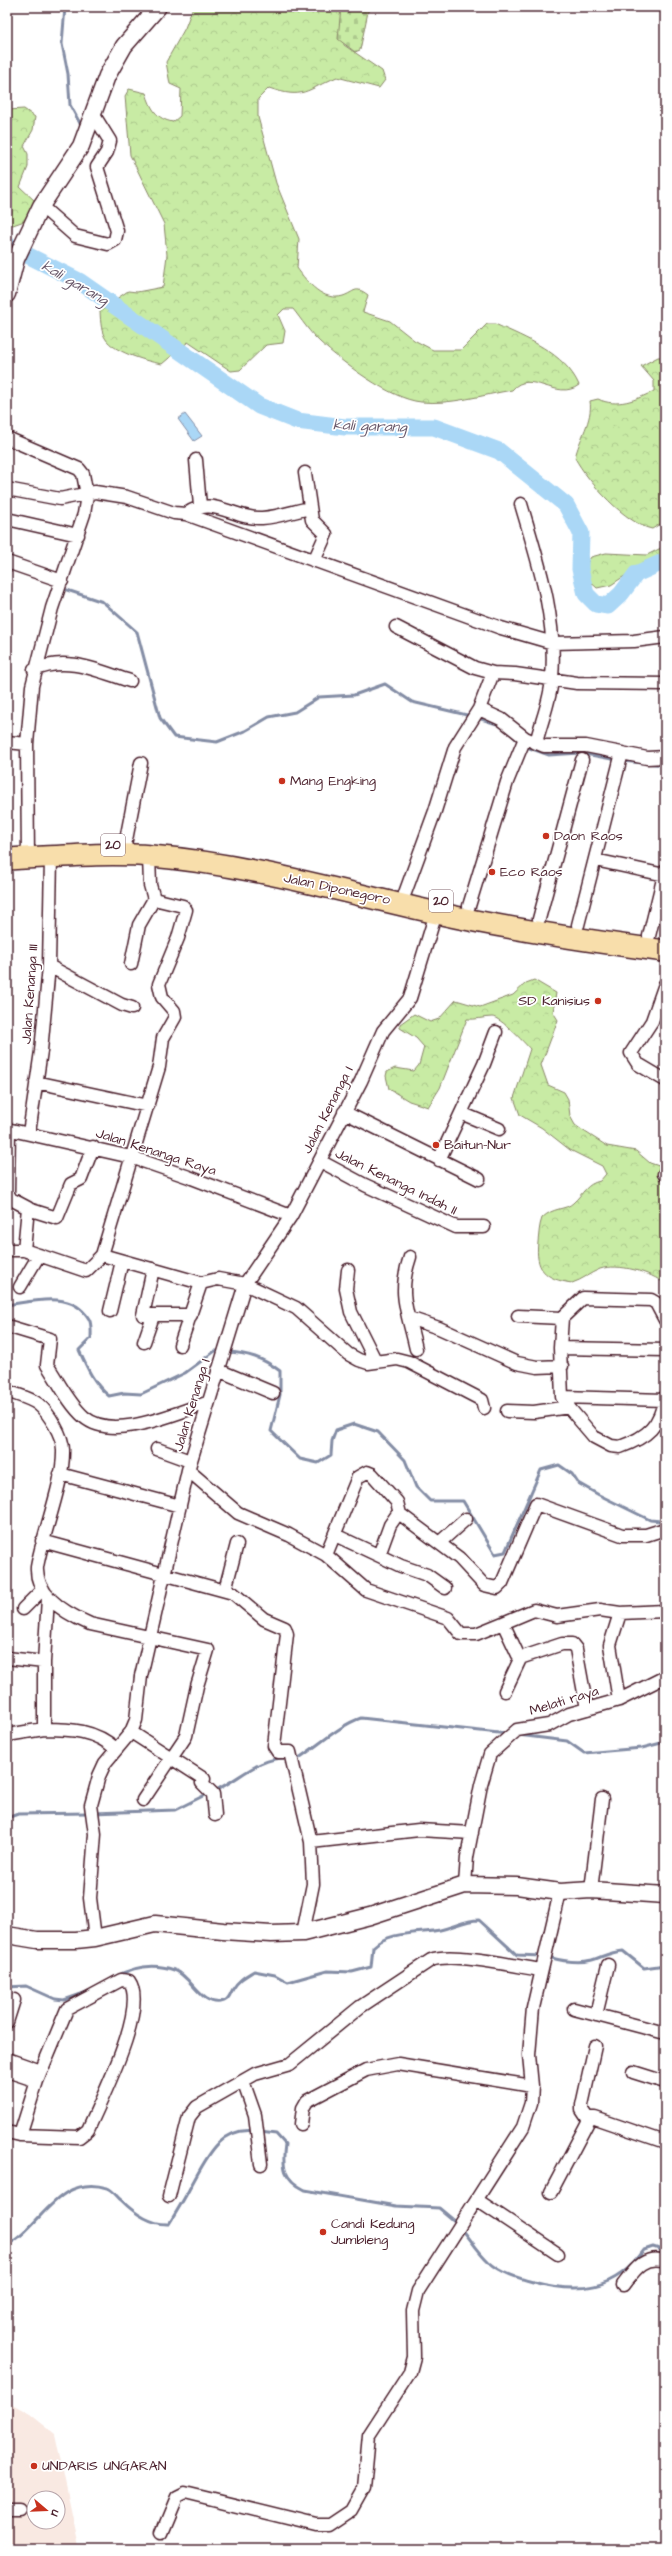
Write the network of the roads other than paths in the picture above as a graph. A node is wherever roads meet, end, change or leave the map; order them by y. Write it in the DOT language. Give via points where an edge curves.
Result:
graph roads {
  1 [pos="158,7"];
  2 [pos="87,125"];
  3 [pos="44,209"];
  4 [pos="7,294"];
  5 [pos="7,438"];
  6 [pos="196,460"];
  7 [pos="305,473"];
  8 [pos="7,490"];
  9 [pos="87,495"];
  10 [pos="521,504"];
  11 [pos="200,506"];
  12 [pos="310,508"];
  13 [pos="186,514"];
  14 [pos="7,519"];
  15 [pos="78,535"];
  16 [pos="314,561"];
  17 [pos="7,562"];
  18 [pos="62,581"];
  19 [pos="396,627"];
  20 [pos="665,637"];
  21 [pos="553,643"];
  22 [pos="34,670"];
  23 [pos="492,673"];
  24 [pos="552,679"];
  25 [pos="130,681"];
  26 [pos="665,684"];
  27 [pos="477,712"];
  28 [pos="7,742"];
  29 [pos="526,743"];
  30 [pos="27,744"];
  31 [pos="620,756"];
  32 [pos="665,757"];
  33 [pos="582,760"];
  34 [pos="141,763"];
  35 [pos="125,845"];
  36 [pos="20,850"];
  37 [pos="149,856"];
  38 [pos="51,857"];
  39 [pos="7,859"];
  40 [pos="594,860"];
  41 [pos="665,874"];
  42 [pos="375,892"];
  43 [pos="406,893"];
  44 [pos="154,898"];
  45 [pos="469,906"];
  46 [pos="436,913"];
  47 [pos="527,921"];
  48 [pos="578,925"];
  49 [pos="657,937"];
  50 [pos="665,951"];
  51 [pos="131,964"];
  52 [pos="50,966"];
  53 [pos="665,984"];
  54 [pos="132,1008"];
  55 [pos="496,1032"];
  56 [pos="665,1080"];
  57 [pos="36,1082"];
  58 [pos="148,1106"];
  59 [pos="344,1112"];
  60 [pos="462,1113"];
  61 [pos="8,1129"];
  62 [pos="499,1129"];
  63 [pos="29,1133"];
  64 [pos="93,1147"];
  65 [pos="131,1157"];
  66 [pos="439,1160"];
  67 [pos="320,1161"];
  68 [pos="479,1179"];
  69 [pos="10,1203"];
  70 [pos="28,1209"];
  71 [pos="291,1216"];
  72 [pos="484,1228"];
  73 [pos="7,1250"];
  74 [pos="24,1250"];
  75 [pos="39,1255"];
  76 [pos="102,1255"];
  77 [pos="410,1258"];
  78 [pos="122,1260"];
  79 [pos="153,1269"];
  80 [pos="348,1270"];
  81 [pos="201,1283"];
  82 [pos="245,1284"];
  83 [pos="20,1287"];
  84 [pos="110,1311"];
  85 [pos="191,1315"];
  86 [pos="153,1316"];
  87 [pos="518,1316"];
  88 [pos="409,1318"];
  89 [pos="562,1318"];
  90 [pos="665,1320"];
  91 [pos="7,1326"];
  92 [pos="144,1342"];
  93 [pos="180,1345"];
  94 [pos="416,1348"];
  95 [pos="560,1348"];
  96 [pos="665,1350"];
  97 [pos="376,1362"];
  98 [pos="220,1365"];
  99 [pos="562,1366"];
  100 [pos="7,1391"];
  101 [pos="273,1393"];
  102 [pos="665,1399"];
  103 [pos="566,1402"];
  104 [pos="207,1404"];
  105 [pos="484,1408"];
  106 [pos="507,1411"];
  107 [pos="157,1448"];
  108 [pos="189,1466"];
  109 [pos="60,1474"];
  110 [pos="180,1506"];
  111 [pos="399,1512"];
  112 [pos="466,1519"];
  113 [pos="665,1529"];
  114 [pos="335,1535"];
  115 [pos="42,1541"];
  116 [pos="439,1543"];
  117 [pos="236,1544"];
  118 [pos="326,1555"];
  119 [pos="379,1555"];
  120 [pos="165,1573"];
  121 [pos="445,1588"];
  122 [pos="225,1590"];
  123 [pos="46,1594"];
  124 [pos="23,1609"];
  125 [pos="665,1611"];
  126 [pos="619,1616"];
  127 [pos="503,1623"];
  128 [pos="150,1636"];
  129 [pos="522,1657"];
  130 [pos="7,1658"];
  131 [pos="44,1662"];
  132 [pos="665,1677"];
  133 [pos="505,1691"];
  134 [pos="619,1700"];
  135 [pos="587,1710"];
  136 [pos="44,1729"];
  137 [pos="131,1732"];
  138 [pos="7,1735"];
  139 [pos="116,1749"];
  140 [pos="172,1757"];
  141 [pos="602,1799"];
  142 [pos="143,1800"];
  143 [pos="215,1815"];
  144 [pos="472,1833"];
  145 [pos="311,1842"];
  146 [pos="465,1886"];
  147 [pos="590,1890"];
  148 [pos="560,1892"];
  149 [pos="665,1895"];
  150 [pos="303,1933"];
  151 [pos="7,1935"];
  152 [pos="95,1938"];
  153 [pos="608,1965"];
  154 [pos="540,1970"];
  155 [pos="14,2000"];
  156 [pos="574,2009"];
  157 [pos="596,2015"];
  158 [pos="7,2022"];
  159 [pos="665,2033"];
  160 [pos="595,2046"];
  161 [pos="7,2059"];
  162 [pos="7,2071"];
  163 [pos="633,2072"];
  164 [pos="39,2076"];
  165 [pos="243,2081"];
  166 [pos="665,2082"];
  167 [pos="532,2086"];
  168 [pos="588,2120"];
  169 [pos="301,2124"];
  170 [pos="7,2132"];
  171 [pos="20,2135"];
  172 [pos="665,2142"];
  173 [pos="261,2164"];
  174 [pos="551,2192"];
  175 [pos="169,2196"];
  176 [pos="477,2200"];
  177 [pos="558,2254"];
  178 [pos="665,2261"];
  179 [pos="623,2285"];
  180 [pos="162,2533"];
  1 -- 2 [label="street" via="124,46 107,76"];
  2 -- 3 [label="street" via="76,155"];
  2 -- 3 [label="street" via="110,141 98,167 117,231 115,240 108,244 80,239"];
  3 -- 4 [label="street" via="31,228 16,259"];
  5 -- 9 [label="street" via="79,469 83,474"];
  6 -- 11 [label="street"];
  7 -- 12 [label="street"];
  8 -- 9 [label="street" via="60,499"];
  9 -- 13 [label="street" via="95,492 115,495 174,513"];
  9 -- 15 [label="street"];
  10 -- 21 [label="street" via="547,592"];
  11 -- 12 [label="street" via="262,518"];
  11 -- 13 [label="street"];
  12 -- 16 [label="street" via="312,520 326,534"];
  13 -- 16 [label="street"];
  14 -- 15 [label="street"];
  15 -- 18 [label="street"];
  16 -- 21 [label="street" via="501,628"];
  17 -- 18 [label="street"];
  18 -- 22 [label="street"];
  19 -- 23 [label="street" via="475,668"];
  20 -- 21 [label="street" via="634,641"];
  21 -- 24 [label="street"];
  22 -- 25 [label="street" via="56,662 67,662"];
  22 -- 30 [label="street"];
  23 -- 24 [label="street"];
  23 -- 27 [label="street"];
  24 -- 26 [label="street" via="596,684"];
  24 -- 29 [label="street"];
  27 -- 29 [label="street" via="500,719"];
  27 -- 43 [label="street" via="455,747"];
  28 -- 30 [label="street"];
  29 -- 31 [label="street" via="558,747 592,747"];
  29 -- 45 [label="street" via="484,852"];
  30 -- 36 [label="street"];
  31 -- 32 [label="street"];
  31 -- 40 [label="street"];
  33 -- 47 [label="street"];
  34 -- 35 [label="street"];
  35 -- 36 [label="highway, Jalan Diponegoro / 20"];
  35 -- 42 [label="highway, Jalan Diponegoro / 20" via="219,852"];
  36 -- 38 [label="highway, Jalan Diponegoro / 20"];
  36 -- 39 [label="highway, Jalan Diponegoro / 20"];
  37 -- 38 [label="highway, Jalan Diponegoro / 20"];
  37 -- 42 [label="highway, Jalan Diponegoro / 20" via="194,860"];
  37 -- 44 [label="street" via="150,885"];
  38 -- 52 [label="street, Jalan Kenanga III"];
  40 -- 41 [label="street"];
  40 -- 48 [label="street"];
  41 -- 49 [label="street"];
  42 -- 43 [label="highway, Jalan Diponegoro / 20"];
  42 -- 46 [label="highway, Jalan Diponegoro / 20"];
  43 -- 45 [label="highway, Jalan Diponegoro / 20"];
  44 -- 51 [label="street" via="139,925"];
  44 -- 58 [label="street" via="183,906 186,912 168,966 159,984 162,997 174,1011 175,1017 163,1038 159,1067"];
  45 -- 47 [label="highway, Jalan Diponegoro / 20"];
  46 -- 47 [label="highway, Jalan Diponegoro / 20"];
  46 -- 59 [label="street, Jalan Kenanga I" via="413,991 406,1004 382,1031"];
  47 -- 48 [label="highway, Jalan Diponegoro / 20"];
  47 -- 50 [label="highway, Jalan Diponegoro / 20"];
  48 -- 49 [label="highway, Jalan Diponegoro / 20"];
  52 -- 54 [label="street"];
  52 -- 57 [label="street, Jalan Kenanga III"];
  53 -- 56 [label="street" via="652,1021 630,1053 638,1064"];
  55 -- 60 [label="street"];
  57 -- 58 [label="street"];
  57 -- 63 [label="street, Jalan Kenanga III"];
  58 -- 65 [label="street"];
  59 -- 66 [label="street"];
  59 -- 67 [label="street, Jalan Kenanga I"];
  60 -- 62 [label="street"];
  60 -- 66 [label="street"];
  61 -- 63 [label="street, Jalan Kenanga Raya"];
  61 -- 69 [label="street"];
  63 -- 64 [label="street, Jalan Kenanga Raya"];
  64 -- 65 [label="street, Jalan Kenanga Raya"];
  64 -- 70 [label="street" via="81,1179 71,1184 57,1218"];
  65 -- 71 [label="street, Jalan Kenanga Raya"];
  65 -- 76 [label="street"];
  66 -- 68 [label="street"];
  67 -- 71 [label="street, Jalan Kenanga I"];
  67 -- 72 [label="street, Jalan Kenanga Indah II" via="365,1186 456,1227"];
  69 -- 70 [label="street" via="26,1205"];
  70 -- 74 [label="street"];
  71 -- 82 [label="street, Jalan Kenanga I"];
  73 -- 74 [label="street"];
  74 -- 75 [label="street"];
  75 -- 76 [label="street" via="87,1271"];
  75 -- 83 [label="street"];
  76 -- 78 [label="street"];
  77 -- 88 [label="street" via="402,1291"];
  78 -- 79 [label="street"];
  78 -- 84 [label="street"];
  79 -- 81 [label="street"];
  79 -- 86 [label="street" via="143,1314 145,1317"];
  80 -- 97 [label="street" via="346,1289 351,1312"];
  81 -- 82 [label="street" via="218,1279"];
  81 -- 85 [label="street"];
  82 -- 97 [label="street" via="300,1310 348,1354 368,1363"];
  82 -- 98 [label="street, Jalan Kenanga I"];
  85 -- 86 [label="street"];
  85 -- 93 [label="street"];
  86 -- 92 [label="street"];
  87 -- 89 [label="street"];
  88 -- 94 [label="street"];
  88 -- 99 [label="street" via="439,1328 518,1363 537,1367"];
  89 -- 90 [label="street" via="583,1298 629,1298 651,1300 656,1303"];
  89 -- 95 [label="street"];
  91 -- 104 [label="street" via="50,1339 47,1365 82,1415 92,1422 114,1428 129,1426"];
  95 -- 96 [label="street"];
  95 -- 99 [label="street"];
  97 -- 105 [label="street" via="397,1359 414,1364 482,1400"];
  98 -- 101 [label="street"];
  98 -- 104 [label="street, Jalan Kenanga I"];
  99 -- 103 [label="street"];
  100 -- 109 [label="street" via="37,1404 45,1411 62,1446"];
  102 -- 103 [label="street"];
  102 -- 103 [label="street" via="656,1425 641,1437 620,1447 594,1438"];
  103 -- 106 [label="street" via="534,1412"];
  104 -- 108 [label="street, Jalan Kenanga I"];
  107 -- 108 [label="street"];
  108 -- 110 [label="street, Jalan Kenanga I"];
  108 -- 118 [label="street" via="232,1510 289,1535"];
  109 -- 110 [label="street"];
  109 -- 115 [label="street"];
  110 -- 120 [label="street, Jalan Kenanga I"];
  111 -- 114 [label="street" via="397,1502 372,1474 361,1474"];
  111 -- 116 [label="street"];
  111 -- 119 [label="street" via="390,1525"];
  112 -- 116 [label="street"];
  113 -- 116 [label="street" via="646,1535 622,1535 536,1504 502,1583 494,1589 484,1585 459,1558"];
  114 -- 118 [label="street"];
  114 -- 119 [label="street"];
  115 -- 120 [label="street"];
  115 -- 123 [label="street" via="37,1576"];
  117 -- 122 [label="street"];
  118 -- 127 [label="street" via="366,1590 448,1618 465,1636"];
  119 -- 121 [label="street" via="400,1566 427,1575"];
  120 -- 122 [label="street"];
  120 -- 128 [label="street, Jalan Kenanga I"];
  122 -- 145 [label="street" via="238,1596 264,1619 286,1630 274,1746 276,1751 290,1752"];
  123 -- 124 [label="street"];
  123 -- 128 [label="street" via="75,1617 90,1624"];
  123 -- 131 [label="street"];
  125 -- 126 [label="street"];
  126 -- 127 [label="street" via="600,1610 556,1616 534,1610"];
  126 -- 134 [label="street" via="610,1645"];
  127 -- 129 [label="street" via="518,1655"];
  128 -- 137 [label="street, Jalan Kenanga I" via="136,1720"];
  128 -- 140 [label="street" via="208,1650 197,1686 189,1727 183,1742"];
  129 -- 133 [label="street"];
  129 -- 135 [label="street" via="562,1644 569,1643 574,1646"];
  130 -- 131 [label="street"];
  131 -- 136 [label="street"];
  132 -- 134 [label="street, Melati raya"];
  134 -- 135 [label="street, Melati raya"];
  135 -- 144 [label="street, Melati raya" via="570,1714 549,1725 513,1733 490,1754"];
  136 -- 138 [label="street"];
  136 -- 139 [label="street" via="77,1730 100,1738"];
  137 -- 139 [label="street, Jalan Kenanga I"];
  137 -- 140 [label="street"];
  139 -- 152 [label="street, Jalan Kenanga I" via="99,1776 91,1804 95,1834 90,1898"];
  140 -- 142 [label="street"];
  140 -- 143 [label="street" via="204,1779 202,1783 211,1792"];
  141 -- 147 [label="street"];
  144 -- 145 [label="street" via="419,1830"];
  144 -- 146 [label="street, Melati raya"];
  145 -- 150 [label="street" via="313,1884"];
  146 -- 148 [label="street" via="516,1886"];
  146 -- 150 [label="street" via="370,1916"];
  147 -- 148 [label="street"];
  147 -- 149 [label="street"];
  148 -- 154 [label="street"];
  150 -- 152 [label="street" via="271,1934 155,1924"];
  151 -- 152 [label="street" via="61,1941"];
  153 -- 157 [label="street"];
  154 -- 165 [label="street" via="437,1957 360,2007 290,2064 264,2070"];
  154 -- 167 [label="street" via="531,2021 529,2055"];
  155 -- 158 [label="street"];
  156 -- 157 [label="street"];
  157 -- 159 [label="street"];
  160 -- 168 [label="street" via="582,2105"];
  161 -- 164 [label="street"];
  162 -- 164 [label="street"];
  163 -- 166 [label="street"];
  164 -- 171 [label="street"];
  164 -- 171 [label="street" via="68,2008 122,1980 129,1981 133,1993 134,2014 129,2034 88,2130 79,2137"];
  165 -- 173 [label="street" via="255,2115"];
  165 -- 175 [label="street" via="197,2107 192,2113"];
  167 -- 169 [label="street" via="413,2066 384,2066 366,2070 307,2101 303,2108"];
  167 -- 176 [label="street" via="531,2103 518,2139"];
  168 -- 172 [label="street" via="595,2118"];
  168 -- 174 [label="street"];
  170 -- 171 [label="street"];
  176 -- 177 [label="street"];
  176 -- 180 [label="street" via="418,2291 413,2315 414,2357 410,2372 369,2435 364,2488 351,2511 330,2525 316,2525 185,2493 177,2497"];
  178 -- 179 [label="street" via="653,2258 646,2260"];
}
